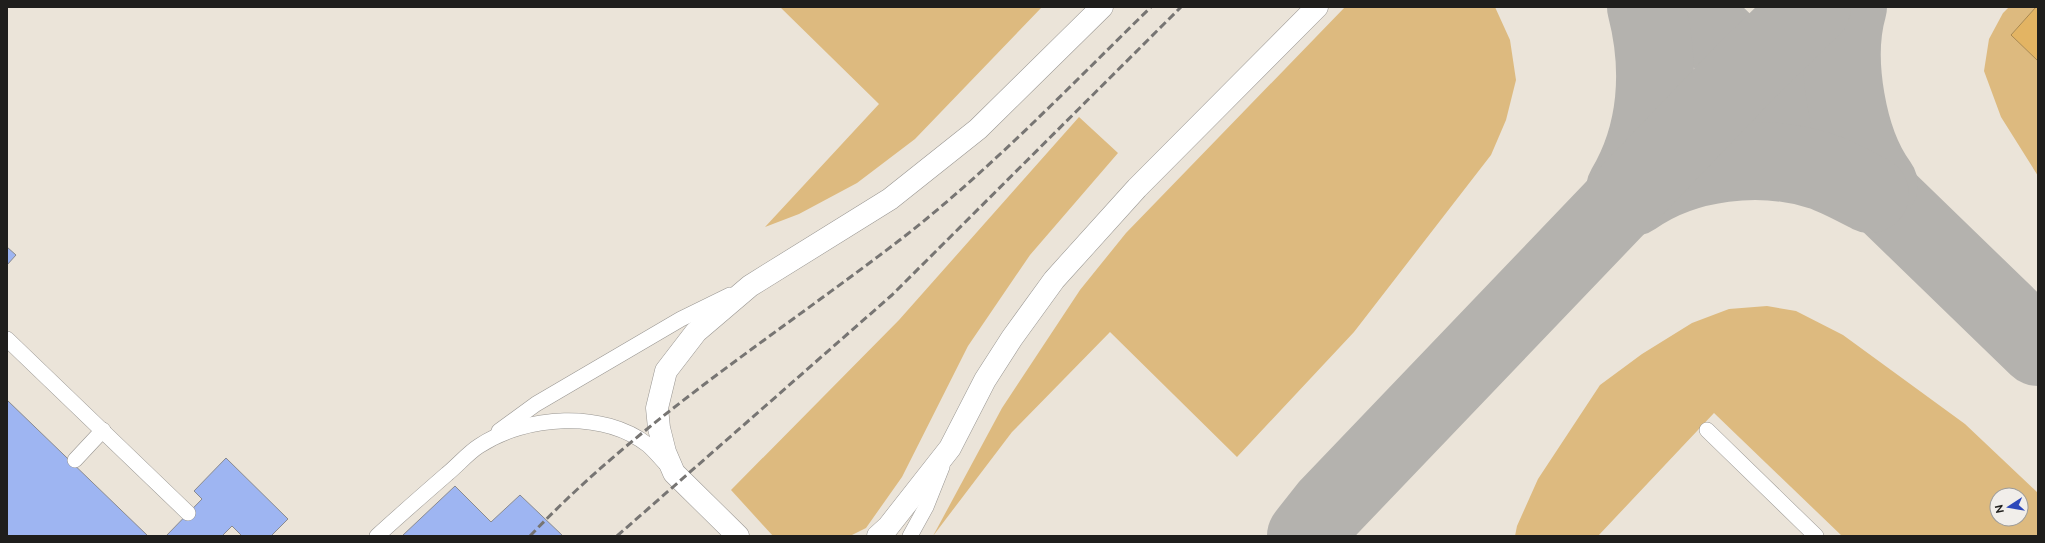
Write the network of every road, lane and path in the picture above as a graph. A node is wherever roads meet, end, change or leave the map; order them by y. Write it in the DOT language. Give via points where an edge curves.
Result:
graph roads {
  1 [pos="1102,7"];
  2 [pos="1317,7"];
  3 [pos="750,286"];
  4 [pos="7,339"];
  5 [pos="103,430"];
  6 [pos="1707,430"];
  7 [pos="479,446"];
  8 [pos="950,448"];
  9 [pos="75,460"];
  10 [pos="674,473"];
  11 [pos="188,513"];
  12 [pos="377,536"];
  13 [pos="738,536"];
  14 [pos="878,536"];
  15 [pos="910,536"];
  16 [pos="1816,536"];
  1 -- 3 [label="street" via="978,130 942,159 890,199"];
  2 -- 8 [label="street" via="1138,188 1054,280 985,380"];
  3 -- 7 [label="lane" via="681,319 543,400"];
  3 -- 10 [label="street" via="696,332 666,371 657,408 659,428"];
  4 -- 5 [label="lane"];
  5 -- 9 [label="lane"];
  5 -- 11 [label="lane"];
  6 -- 16 [label="lane"];
  7 -- 10 [label="lane" via="502,434 545,422 585,421 612,427 634,436 649,446"];
  7 -- 12 [label="lane"];
  8 -- 14 [label="street" via="888,527"];
  8 -- 15 [label="lane" via="926,507"];
  10 -- 13 [label="street"];
}
